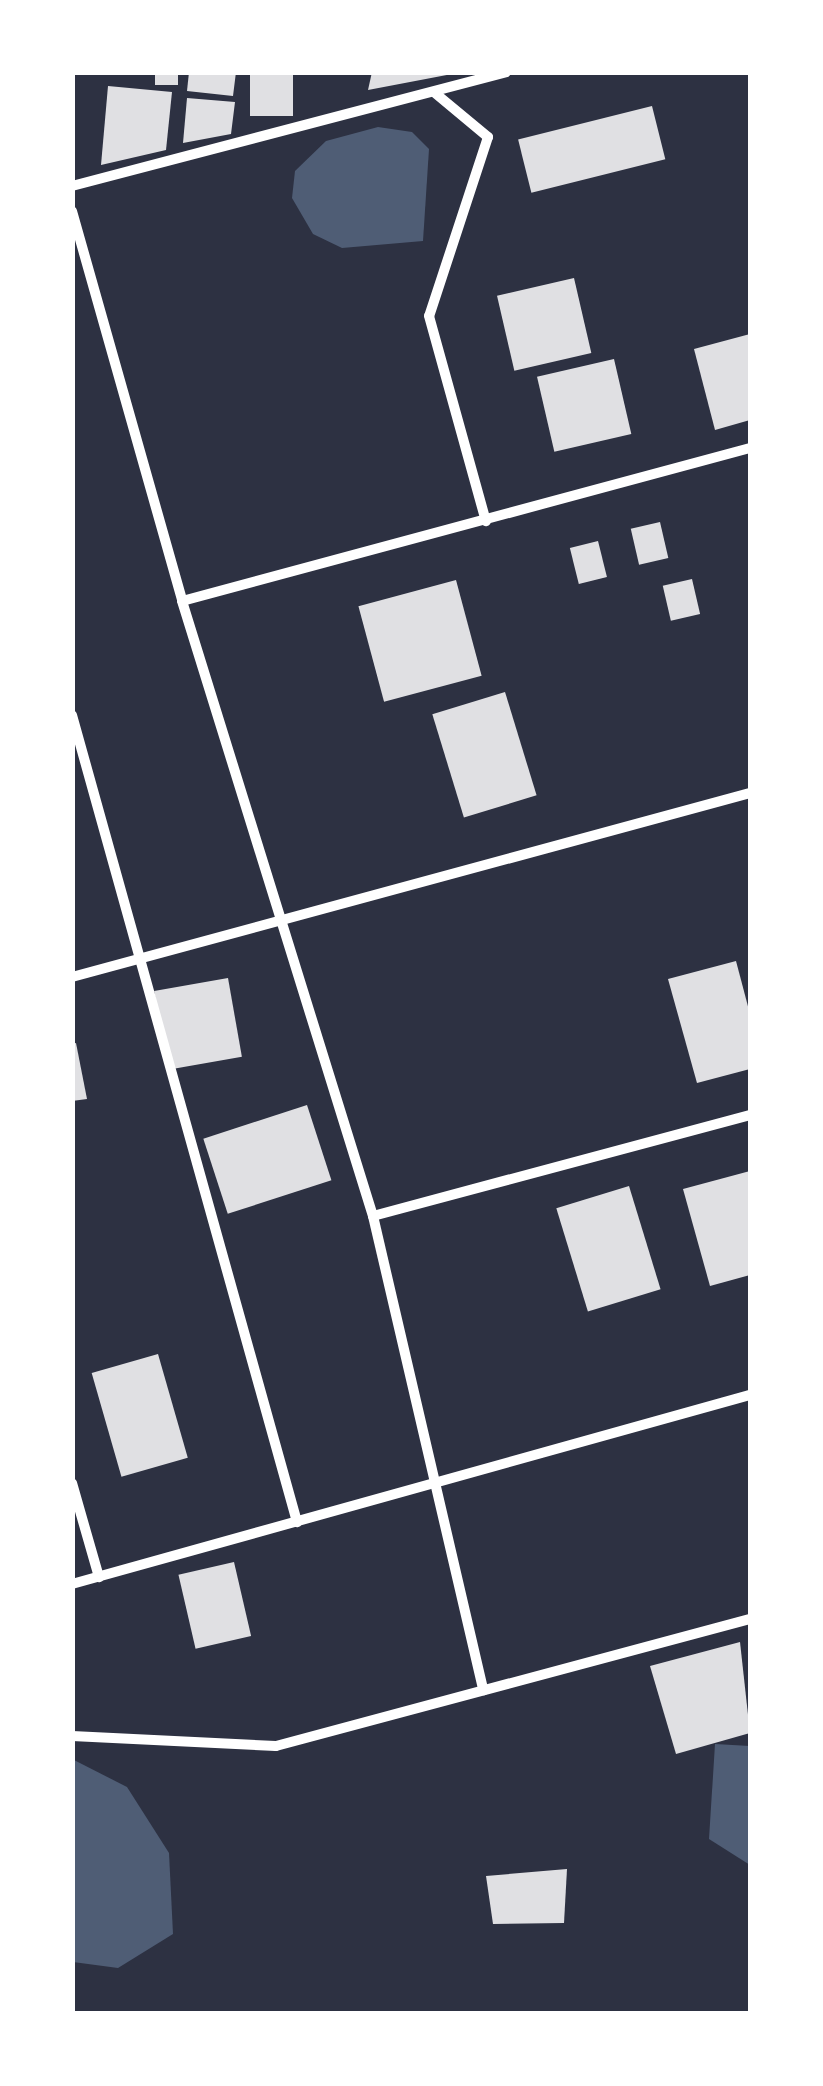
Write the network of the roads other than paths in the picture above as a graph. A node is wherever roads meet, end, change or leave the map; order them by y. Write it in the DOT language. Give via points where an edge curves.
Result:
graph roads {
  1 [pos="506,72"];
  2 [pos="435,92"];
  3 [pos="72,186"];
  4 [pos="72,212"];
  5 [pos="750,448"];
  6 [pos="486,521"];
  7 [pos="182,601"];
  8 [pos="72,716"];
  9 [pos="750,793"];
  10 [pos="282,924"];
  11 [pos="141,962"];
  12 [pos="72,978"];
  13 [pos="750,1114"];
  14 [pos="372,1216"];
  15 [pos="750,1395"];
  16 [pos="72,1483"];
  17 [pos="435,1483"];
  18 [pos="297,1522"];
  19 [pos="99,1576"];
  20 [pos="72,1584"];
  21 [pos="750,1618"];
  22 [pos="484,1690"];
  23 [pos="72,1736"];
  1 -- 2 [label="street"];
  2 -- 3 [label="street"];
  2 -- 6 [label="street" via="488,137 429,316"];
  4 -- 7 [label="street"];
  5 -- 6 [label="street"];
  6 -- 7 [label="street"];
  7 -- 10 [label="street"];
  8 -- 11 [label="street"];
  9 -- 10 [label="street"];
  10 -- 11 [label="street"];
  10 -- 14 [label="street"];
  11 -- 12 [label="street"];
  11 -- 18 [label="street"];
  13 -- 14 [label="street"];
  14 -- 17 [label="street"];
  15 -- 17 [label="street"];
  16 -- 19 [label="street"];
  17 -- 18 [label="street"];
  17 -- 22 [label="street"];
  18 -- 19 [label="street"];
  19 -- 20 [label="street"];
  21 -- 22 [label="street"];
  22 -- 23 [label="street" via="276,1746"];
}
